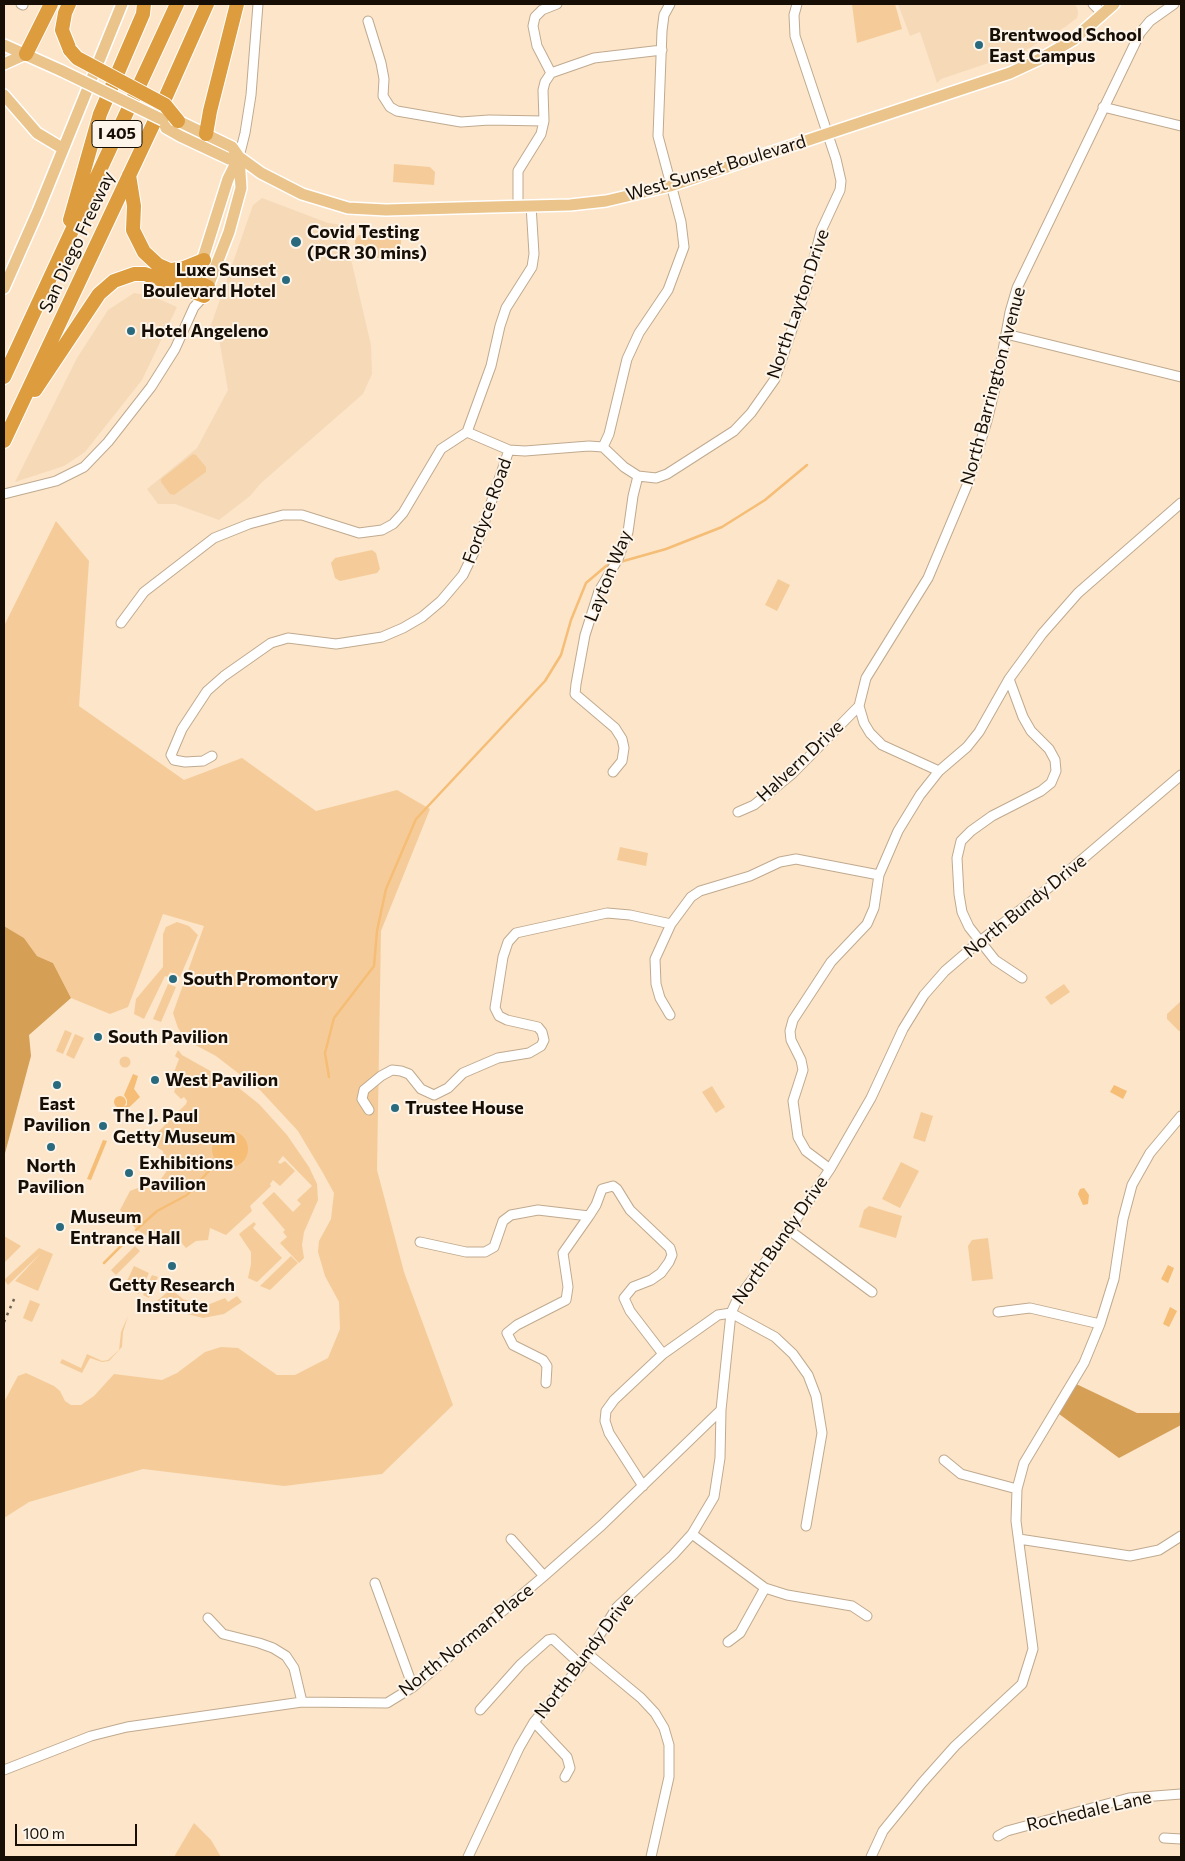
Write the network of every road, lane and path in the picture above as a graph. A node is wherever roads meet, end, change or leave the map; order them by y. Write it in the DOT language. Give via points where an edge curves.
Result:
graph roads {
  1 [pos="51,4"];
  2 [pos="69,4"];
  3 [pos="122,4"];
  4 [pos="144,4"];
  5 [pos="177,4"];
  6 [pos="198,4"];
  7 [pos="207,4"];
  8 [pos="237,4"];
  9 [pos="258,4"];
  10 [pos="557,4"];
  11 [pos="670,4"];
  12 [pos="797,4"];
  13 [pos="1093,4"];
  14 [pos="1114,4"];
  15 [pos="1174,4"];
  16 [pos="1103,14"];
  17 [pos="368,21"];
  18 [pos="4,45"];
  19 [pos="662,50"];
  20 [pos="26,54"];
  21 [pos="4,64"];
  22 [pos="551,73"];
  23 [pos="4,95"];
  24 [pos="1103,107"];
  25 [pos="163,120"];
  26 [pos="178,121"];
  27 [pos="544,121"];
  28 [pos="1181,126"];
  29 [pos="827,134"];
  30 [pos="201,136"];
  31 [pos="62,148"];
  32 [pos="239,157"];
  33 [pos="129,175"];
  34 [pos="670,186"];
  35 [pos="518,206"];
  36 [pos="531,206"];
  37 [pos="204,260"];
  38 [pos="57,264"];
  39 [pos="172,270"];
  40 [pos="4,288"];
  41 [pos="200,289"];
  42 [pos="1006,334"];
  43 [pos="4,377"];
  44 [pos="1181,377"];
  45 [pos="6,429"];
  46 [pos="467,432"];
  47 [pos="603,447"];
  48 [pos="509,450"];
  49 [pos="638,476"];
  50 [pos="4,494"];
  51 [pos="1181,503"];
  52 [pos="121,623"];
  53 [pos="1010,680"];
  54 [pos="859,706"];
  55 [pos="212,756"];
  56 [pos="939,771"];
  57 [pos="613,772"];
  58 [pos="1181,775"];
  59 [pos="738,812"];
  60 [pos="879,875"];
  61 [pos="671,924"];
  62 [pos="980,941"];
  63 [pos="1022,978"];
  64 [pos="670,1015"];
  65 [pos="369,1110"];
  66 [pos="1181,1116"];
  67 [pos="830,1169"];
  68 [pos="589,1216"];
  69 [pos="789,1230"];
  70 [pos="420,1242"];
  71 [pos="872,1292"];
  72 [pos="998,1312"];
  73 [pos="731,1313"];
  74 [pos="1100,1324"];
  75 [pos="663,1354"];
  76 [pos="546,1383"];
  77 [pos="720,1410"];
  78 [pos="944,1460"];
  79 [pos="643,1486"];
  80 [pos="1017,1489"];
  81 [pos="806,1526"];
  82 [pos="692,1534"];
  83 [pos="1181,1536"];
  84 [pos="511,1538"];
  85 [pos="1019,1539"];
  86 [pos="544,1576"];
  87 [pos="375,1583"];
  88 [pos="765,1588"];
  89 [pos="867,1616"];
  90 [pos="208,1618"];
  91 [pos="728,1642"];
  92 [pos="588,1654"];
  93 [pos="581,1665"];
  94 [pos="412,1687"];
  95 [pos="302,1702"];
  96 [pos="480,1710"];
  97 [pos="534,1722"];
  98 [pos="4,1770"];
  99 [pos="565,1777"];
  100 [pos="1181,1794"];
  101 [pos="998,1836"];
  102 [pos="1164,1838"];
  103 [pos="1181,1839"];
  104 [pos="468,1857"];
  105 [pos="651,1857"];
  106 [pos="871,1857"];
  1 -- 20 [label="highway"];
  2 -- 26 [label="highway, bridge" via="62,30 70,50 78,58 165,105"];
  3 -- 31 [label="main road"];
  4 -- 38 [label="highway" via="100,114"];
  5 -- 38 [label="highway, San Diego Freeway / I 405"];
  6 -- 45 [label="highway"];
  7 -- 33 [label="highway, San Diego Freeway / I 405"];
  8 -- 30 [label="highway"];
  9 -- 32 [label="street" via="251,95"];
  10 -- 22 [label="street" via="542,10 535,17 533,26 536,46"];
  11 -- 19 [label="street" via="664,15"];
  12 -- 29 [label="street, North Layton Drive" via="795,36"];
  13 -- 16 [label="street"];
  14 -- 16 [label="main road, West Sunset Boulevard"];
  15 -- 24 [label="street, North Barrington Avenue" via="1150,21 1140,33"];
  16 -- 29 [label="main road, West Sunset Boulevard" via="1073,40 1025,67"];
  17 -- 27 [label="street" via="381,63 383,96 397,111 461,122"];
  18 -- 20 [label="main road, West Sunset Boulevard"];
  19 -- 22 [label="street" via="594,58"];
  19 -- 34 [label="street" via="658,136"];
  20 -- 21 [label="main road"];
  20 -- 25 [label="main road, West Sunset Boulevard, bridge"];
  22 -- 27 [label="street" via="543,90"];
  23 -- 31 [label="main road" via="37,133"];
  24 -- 28 [label="street"];
  24 -- 42 [label="street, North Barrington Avenue" via="1017,288"];
  25 -- 26 [label="main road, West Sunset Boulevard, bridge" via="172,118"];
  25 -- 30 [label="main road, West Sunset Boulevard" via="166,128"];
  26 -- 30 [label="main road, West Sunset Boulevard"];
  27 -- 35 [label="street" via="541,134 518,171"];
  29 -- 34 [label="main road, West Sunset Boulevard"];
  29 -- 49 [label="street, North Layton Drive" via="840,171 840,190 821,231 791,334 768,392 734,431 706,450 667,474 656,478"];
  30 -- 32 [label="main road, West Sunset Boulevard" via="232,147"];
  31 -- 40 [label="main road"];
  32 -- 35 [label="main road, West Sunset Boulevard" via="261,173 302,194 348,208"];
  32 -- 37 [label="main road" via="228,178"];
  32 -- 41 [label="main road" via="241,188 229,232"];
  33 -- 39 [label="highway" via="135,238 151,260"];
  33 -- 45 [label="highway, San Diego Freeway / I 405"];
  34 -- 36 [label="main road, West Sunset Boulevard" via="606,201"];
  34 -- 47 [label="street" via="684,247 668,290 639,332 627,360"];
  35 -- 36 [label="main road, West Sunset Boulevard"];
  36 -- 46 [label="street" via="532,267 506,308 491,366"];
  37 -- 39 [label="highway"];
  37 -- 41 [label="main road"];
  38 -- 43 [label="highway, San Diego Freeway / I 405"];
  39 -- 41 [label="highway"];
  41 -- 45 [label="highway" via="144,274 123,277 107,286"];
  41 -- 50 [label="street" via="174,350 151,387 108,442 84,467 56,481"];
  42 -- 44 [label="street"];
  42 -- 54 [label="street, North Barrington Avenue" via="987,421 968,483 928,578 866,678"];
  46 -- 48 [label="street"];
  46 -- 52 [label="street" via="442,449 393,524 382,530 359,533 302,515 275,516 249,524 214,538 150,587"];
  47 -- 48 [label="street"];
  47 -- 49 [label="street"];
  48 -- 55 [label="street, Fordyce Road" via="475,550 463,575 441,601 416,620 382,636 336,644 288,638 271,643 207,691 182,729 171,755 174,760 184,762 203,761"];
  49 -- 57 [label="street, Layton Way" via="628,532 618,559 599,591 585,635 576,684 576,694 615,728 622,739 622,761"];
  51 -- 53 [label="street" via="1078,593 1042,634"];
  53 -- 56 [label="street" via="979,732"];
  53 -- 62 [label="street" via="1023,718 1049,749 1056,771 1051,783 992,816 961,841 957,858 959,894 965,920"];
  54 -- 56 [label="street" via="864,722 882,745"];
  54 -- 59 [label="street, Halvern Drive" via="792,774 754,804"];
  56 -- 60 [label="street" via="908,812"];
  58 -- 62 [label="street, North Bundy Drive" via="1051,886"];
  60 -- 61 [label="street" via="812,860 780,862 734,882 700,890 681,907"];
  60 -- 67 [label="street" via="874,908 867,924 831,962 793,1020 790,1031 803,1070 793,1101 798,1136 806,1151"];
  61 -- 64 [label="street" via="658,950 654,967 660,998"];
  61 -- 65 [label="street" via="618,913 516,933 508,942 503,958 495,1008 499,1016 507,1020 538,1027 544,1040 542,1046 529,1053 498,1058 463,1073 442,1093 434,1095 421,1089 409,1074 392,1070 364,1090 362,1100"];
  62 -- 63 [label="street" via="994,960"];
  62 -- 67 [label="street, North Bundy Drive" via="924,995"];
  66 -- 74 [label="street" via="1150,1153 1132,1185 1114,1279"];
  67 -- 69 [label="street, North Bundy Drive"];
  68 -- 70 [label="street" via="538,1210 512,1215 503,1221 494,1247 485,1252 466,1252"];
  68 -- 75 [label="street" via="600,1193 608,1187 617,1189 630,1210 670,1248 672,1254 661,1273 633,1287 624,1298 630,1311"];
  68 -- 76 [label="street" via="563,1253 568,1287 566,1300 507,1332 513,1345 543,1360 547,1366"];
  69 -- 71 [label="street"];
  69 -- 73 [label="street, North Bundy Drive" via="737,1300"];
  72 -- 74 [label="street" via="1030,1308"];
  73 -- 75 [label="street" via="718,1315"];
  73 -- 77 [label="street, North Bundy Drive"];
  73 -- 81 [label="street" via="775,1338 793,1354 808,1375 816,1396 822,1434"];
  74 -- 80 [label="street" via="1084,1363 1024,1463"];
  75 -- 79 [label="street" via="606,1411 609,1433"];
  77 -- 79 [label="street, North Norman Place"];
  77 -- 82 [label="street, North Bundy Drive" via="716,1489"];
  78 -- 80 [label="street" via="961,1474"];
  79 -- 86 [label="street, North Norman Place"];
  80 -- 85 [label="street"];
  82 -- 88 [label="street"];
  82 -- 92 [label="street, North Bundy Drive" via="617,1607"];
  83 -- 85 [label="street" via="1159,1550 1130,1556"];
  84 -- 86 [label="street"];
  85 -- 106 [label="street" via="1033,1649 1022,1684 955,1746 922,1782 883,1831"];
  86 -- 94 [label="street, North Norman Place"];
  87 -- 94 [label="street"];
  88 -- 89 [label="street" via="852,1606"];
  88 -- 91 [label="street" via="740,1634"];
  90 -- 95 [label="street" via="223,1634 274,1648 286,1656 294,1668"];
  92 -- 93 [label="street, North Bundy Drive"];
  92 -- 105 [label="street" via="641,1698 664,1728 669,1745 670,1777"];
  93 -- 96 [label="street" via="554,1639 548,1640 521,1664"];
  93 -- 97 [label="street, North Bundy Drive"];
  94 -- 95 [label="street, North Norman Place" via="388,1703"];
  95 -- 98 [label="street, North Norman Place" via="127,1727 91,1736"];
  97 -- 99 [label="street" via="567,1757 570,1768"];
  97 -- 104 [label="street, North Bundy Drive"];
  100 -- 101 [label="street, Rochedale Lane" via="1129,1798"];
  102 -- 103 [label="street"];
}
